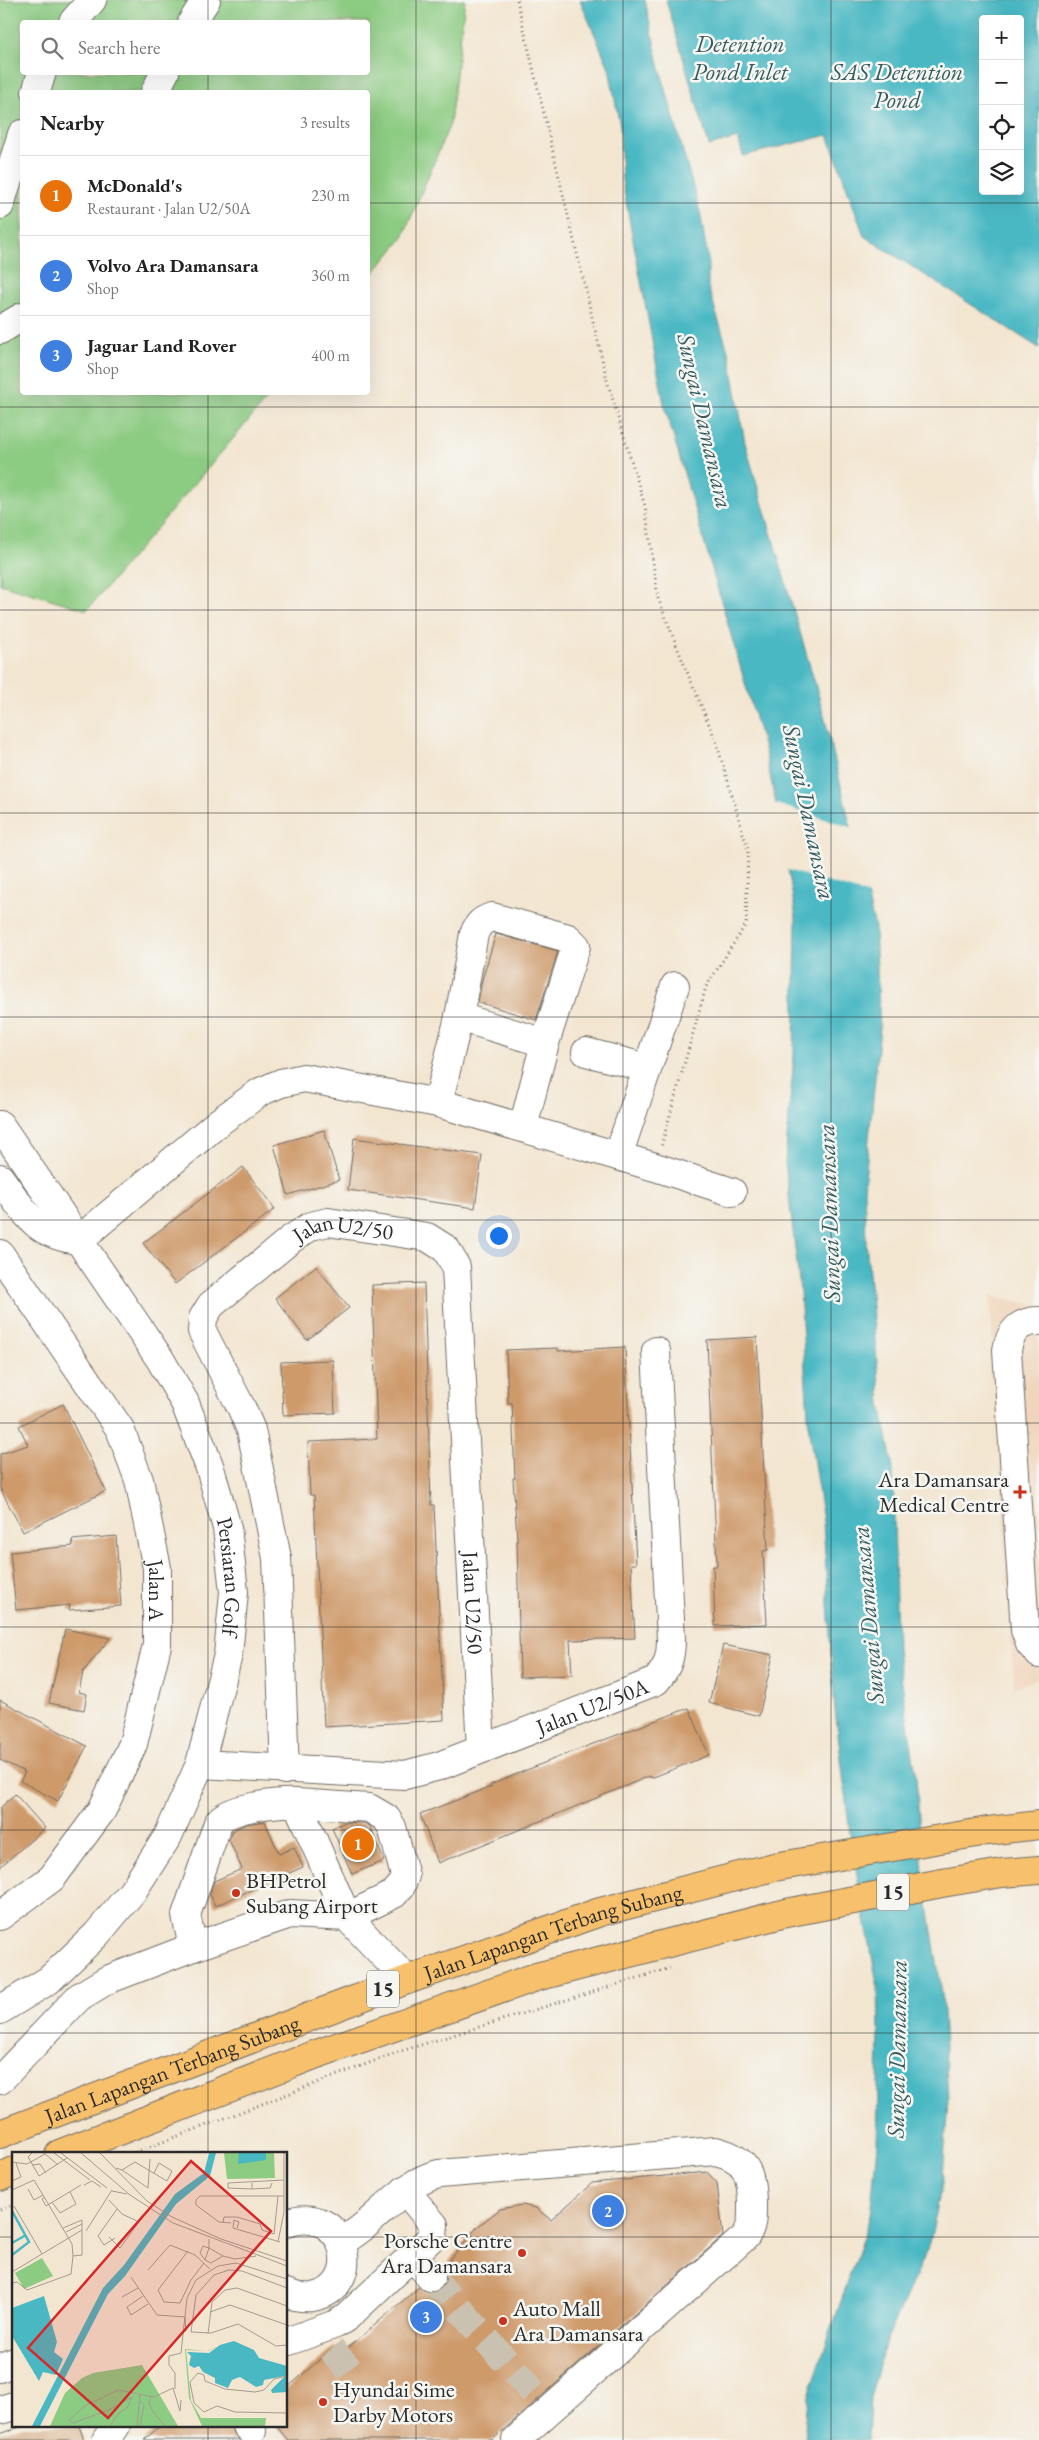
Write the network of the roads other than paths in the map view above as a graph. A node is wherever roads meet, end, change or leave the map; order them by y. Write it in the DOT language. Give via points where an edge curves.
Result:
graph roads {
  1 [pos="92,0"];
  2 [pos="206,0"];
  3 [pos="75,20"];
  4 [pos="193,20"];
  5 [pos="41,75"];
  6 [pos="164,75"];
  7 [pos="37,90"];
  8 [pos="156,90"];
  9 [pos="20,140"];
  10 [pos="0,205"];
  11 [pos="20,318"];
  12 [pos="0,330"];
  13 [pos="675,986"];
  14 [pos="458,1017"];
  15 [pos="545,1043"];
  16 [pos="586,1052"];
  17 [pos="647,1068"];
  18 [pos="438,1103"];
  19 [pos="523,1127"];
  20 [pos="1,1130"];
  21 [pos="618,1156"];
  22 [pos="0,1178"];
  23 [pos="732,1192"];
  24 [pos="80,1240"];
  25 [pos="0,1254"];
  26 [pos="1039,1321"];
  27 [pos="656,1351"];
  28 [pos="1039,1654"];
  29 [pos="481,1749"];
  30 [pos="200,1764"];
  31 [pos="286,1770"];
  32 [pos="298,1804"];
  33 [pos="1039,1825"];
  34 [pos="1039,1870"];
  35 [pos="0,1916"];
  36 [pos="347,1917"];
  37 [pos="193,1946"];
  38 [pos="407,1980"];
  39 [pos="0,2010"];
  40 [pos="0,2080"];
  41 [pos="0,2134"];
  42 [pos="64,2152"];
  43 [pos="12,2172"];
  44 [pos="0,2177"];
  45 [pos="405,2190"];
  46 [pos="288,2222"];
  47 [pos="341,2242"];
  48 [pos="412,2256"];
  49 [pos="431,2278"];
  50 [pos="288,2294"];
  51 [pos="288,2342"];
  52 [pos="12,2350"];
  53 [pos="0,2355"];
  54 [pos="12,2363"];
  55 [pos="0,2368"];
  56 [pos="115,2428"];
  57 [pos="106,2440"];
  58 [pos="516,2440"];
  1 -- 3 [label="street"];
  2 -- 4 [label="street"];
  5 -- 7 [label="street"];
  6 -- 8 [label="street"];
  9 -- 10 [label="street"];
  11 -- 12 [label="street"];
  13 -- 17 [label="street"];
  14 -- 15 [label="street"];
  14 -- 15 [label="street" via="474,934 484,919 492,916 568,938 576,946"];
  14 -- 18 [label="street"];
  15 -- 19 [label="street"];
  16 -- 17 [label="street"];
  17 -- 21 [label="street"];
  18 -- 19 [label="street"];
  18 -- 24 [label="street" via="304,1078 281,1083 260,1092 219,1122"];
  19 -- 21 [label="street"];
  20 -- 24 [label="street, Persiaran Golf"];
  21 -- 23 [label="street"];
  22 -- 24 [label="street" via="31,1220 46,1232 59,1238"];
  24 -- 30 [label="street, Persiaran Golf" via="185,1402 210,1468 227,1528 234,1592 228,1655"];
  25 -- 35 [label="street, Jalan A" via="120,1428 139,1480 157,1568 157,1645 133,1744 102,1810 52,1878"];
  26 -- 28 [label="street" via="1021,1325 1013,1331 1007,1350 1024,1630"];
  27 -- 29 [label="street, Jalan U2/50A" via="672,1638 666,1670 656,1681 638,1689"];
  29 -- 31 [label="street, Jalan U2/50A" via="440,1766 405,1774"];
  29 -- 31 [label="street, Jalan U2/50" via="456,1267 446,1249 427,1237 328,1222 311,1226 290,1240 211,1305 203,1318 202,1331 251,1430 277,1558"];
  30 -- 31 [label="street, Jalan U2/50A"];
  30 -- 39 [label="street, Persiaran Golf" via="168,1836 132,1892 97,1934 49,1980"];
  32 -- 36 [label="street"];
  32 -- 36 [label="street" via="369,1808 386,1818 392,1827 405,1876 402,1886 394,1894"];
  32 -- 37 [label="street" via="278,1803 220,1818 186,1915"];
  33 -- 38 [label="main road, Jalan Lapangan Terbang Subang / 15" via="774,1867 600,1912"];
  34 -- 42 [label="main road, Jalan Lapangan Terbang Subang / 15" via="1002,1873 786,1913 536,1977 314,2056"];
  36 -- 37 [label="street" via="290,1914"];
  36 -- 38 [label="street"];
  37 -- 40 [label="street" via="107,1980 79,1997"];
  38 -- 41 [label="main road, Jalan Lapangan Terbang Subang / 15"];
  43 -- 44 [label="main road"];
  45 -- 47 [label="street" via="363,2229"];
  45 -- 48 [label="street" via="431,2221 434,2230 430,2239"];
  45 -- 58 [label="street" via="426,2177 440,2174 716,2151 732,2155 743,2163 751,2180 753,2224 746,2236 544,2405"];
  46 -- 47 [label="street" via="298,2219 318,2221 334,2231"];
  47 -- 50 [label="street" via="345,2254 344,2268 329,2289 318,2296 305,2298"];
  48 -- 49 [label="street"];
  48 -- 51 [label="street" via="324,2341"];
  52 -- 53 [label="street"];
  54 -- 55 [label="street"];
  56 -- 57 [label="street"];
}
